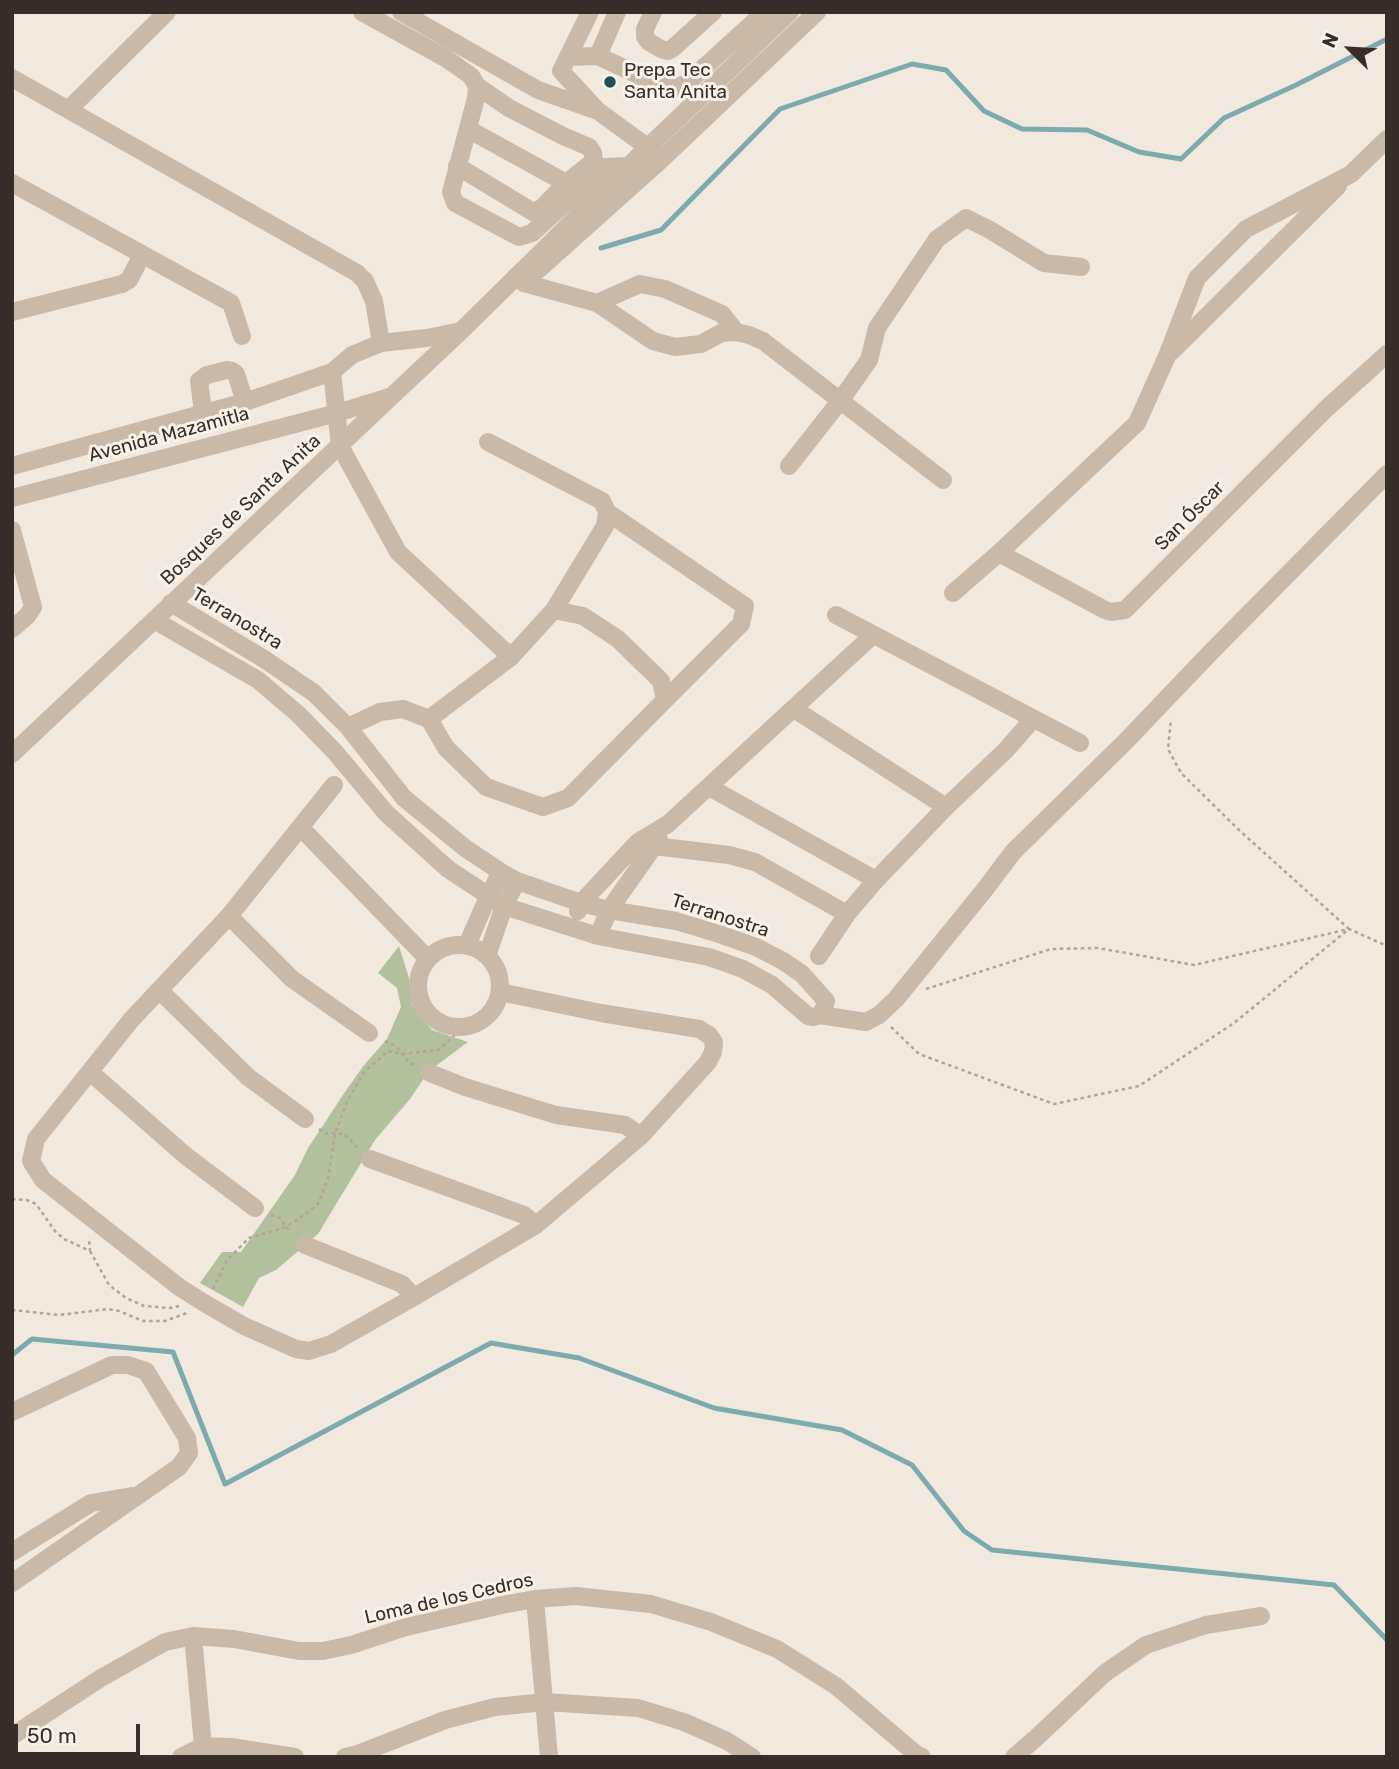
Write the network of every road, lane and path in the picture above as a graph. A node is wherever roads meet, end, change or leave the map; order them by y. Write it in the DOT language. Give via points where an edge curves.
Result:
graph roads {
  1 [pos="167,12"];
  2 [pos="362,12"];
  3 [pos="401,12"];
  4 [pos="590,12"];
  5 [pos="617,12"];
  6 [pos="653,12"];
  7 [pos="713,12"];
  8 [pos="765,12"];
  9 [pos="790,12"];
  10 [pos="817,12"];
  11 [pos="598,56"];
  12 [pos="565,64"];
  13 [pos="12,78"];
  14 [pos="477,86"];
  15 [pos="538,90"];
  16 [pos="69,109"];
  17 [pos="598,111"];
  18 [pos="468,129"];
  19 [pos="1387,139"];
  20 [pos="655,153"];
  21 [pos="457,166"];
  22 [pos="629,166"];
  23 [pos="1351,174"];
  24 [pos="12,183"];
  25 [pos="566,183"];
  26 [pos="142,255"];
  27 [pos="1081,267"];
  28 [pos="520,280"];
  29 [pos="597,303"];
  30 [pos="12,312"];
  31 [pos="461,331"];
  32 [pos="736,332"];
  33 [pos="242,336"];
  34 [pos="382,343"];
  35 [pos="1387,354"];
  36 [pos="1167,356"];
  37 [pos="332,372"];
  38 [pos="392,396"];
  39 [pos="841,401"];
  40 [pos="245,402"];
  41 [pos="203,412"];
  42 [pos="337,413"];
  43 [pos="488,442"];
  44 [pos="340,446"];
  45 [pos="12,466"];
  46 [pos="789,466"];
  47 [pos="1387,474"];
  48 [pos="943,480"];
  49 [pos="12,498"];
  50 [pos="607,512"];
  51 [pos="12,530"];
  52 [pos="999,553"];
  53 [pos="953,593"];
  54 [pos="172,603"];
  55 [pos="554,610"];
  56 [pos="836,615"];
  57 [pos="154,620"];
  58 [pos="12,629"];
  59 [pos="873,635"];
  60 [pos="511,657"];
  61 [pos="1174,692"];
  62 [pos="665,700"];
  63 [pos="794,709"];
  64 [pos="429,719"];
  65 [pos="1033,719"];
  66 [pos="348,727"];
  67 [pos="1080,744"];
  68 [pos="12,754"];
  69 [pos="334,785"];
  70 [pos="709,787"];
  71 [pos="946,807"];
  72 [pos="300,827"];
  73 [pos="646,844"];
  74 [pos="509,877"];
  75 [pos="877,880"];
  76 [pos="496,901"];
  77 [pos="581,903"];
  78 [pos="609,910"];
  79 [pos="847,914"];
  80 [pos="229,916"];
  81 [pos="572,929"];
  82 [pos="1349,929"];
  83 [pos="598,936"];
  84 [pos="467,945"];
  85 [pos="1387,946"];
  86 [pos="487,956"];
  87 [pos="819,956"];
  88 [pos="428,958"];
  89 [pos="159,990"];
  90 [pos="500,992"];
  91 [pos="896,999"];
  92 [pos="820,1015"];
  93 [pos="878,1015"];
  94 [pos="369,1033"];
  95 [pos="90,1072"];
  96 [pos="430,1073"];
  97 [pos="305,1119"];
  98 [pos="640,1136"];
  99 [pos="370,1159"];
  100 [pos="12,1199"];
  101 [pos="255,1208"];
  102 [pos="88,1214"];
  103 [pos="536,1225"];
  104 [pos="305,1245"];
  105 [pos="90,1251"];
  106 [pos="414,1297"];
  107 [pos="206,1304"];
  108 [pos="12,1412"];
  109 [pos="139,1494"];
  110 [pos="12,1552"];
  111 [pos="12,1583"];
  112 [pos="535,1599"];
  113 [pos="1261,1616"];
  114 [pos="192,1636"];
  115 [pos="545,1702"];
  116 [pos="12,1736"];
  117 [pos="203,1746"];
  118 [pos="181,1757"];
  119 [pos="295,1757"];
  120 [pos="345,1757"];
  121 [pos="550,1757"];
  122 [pos="752,1757"];
  123 [pos="922,1757"];
  124 [pos="1014,1757"];
  1 -- 16 [label="street"];
  2 -- 14 [label="street" via="447,59"];
  3 -- 15 [label="street"];
  4 -- 12 [label="street"];
  5 -- 11 [label="street"];
  6 -- 7 [label="street" via="645,37 667,51"];
  8 -- 11 [label="street" via="687,83 675,88 664,88"];
  9 -- 20 [label="street, Bosques de Santa Anita"];
  10 -- 20 [label="street, Bosques de Santa Anita"];
  11 -- 12 [label="street"];
  12 -- 15 [label="street" via="552,84"];
  12 -- 17 [label="street"];
  13 -- 16 [label="street"];
  14 -- 18 [label="street"];
  14 -- 25 [label="street" via="509,108 589,147 594,161"];
  15 -- 17 [label="street"];
  16 -- 34 [label="street" via="357,272 374,301"];
  17 -- 20 [label="street"];
  18 -- 21 [label="street"];
  18 -- 25 [label="street"];
  19 -- 23 [label="street"];
  20 -- 22 [label="street, Bosques de Santa Anita"];
  20 -- 28 [label="street, Bosques de Santa Anita"];
  21 -- 22 [label="street" via="451,192 455,203 519,237 532,233 605,167"];
  21 -- 25 [label="street" via="533,212"];
  22 -- 28 [label="street, Bosques de Santa Anita"];
  23 -- 36 [label="street"];
  23 -- 36 [label="street" via="1246,229 1197,278"];
  24 -- 26 [label="street"];
  26 -- 30 [label="street" via="122,284"];
  26 -- 33 [label="street" via="231,303"];
  27 -- 39 [label="street" via="1044,263 967,218 937,239 877,328 869,360"];
  28 -- 29 [label="street"];
  28 -- 31 [label="street, Bosques de Santa Anita" via="497,295"];
  29 -- 32 [label="street" via="653,341 675,347"];
  29 -- 32 [label="street" via="640,284 665,289 722,314"];
  31 -- 34 [label="street, Avenida Mazamitla"];
  31 -- 38 [label="street, Bosques de Santa Anita"];
  32 -- 39 [label="street" via="763,341"];
  34 -- 37 [label="street, Avenida Mazamitla" via="352,355"];
  35 -- 52 [label="street, San Óscar" via="1125,610 1105,610"];
  36 -- 52 [label="street" via="1137,423"];
  37 -- 40 [label="street, Avenida Mazamitla"];
  37 -- 42 [label="street"];
  38 -- 42 [label="street, Avenida Mazamitla"];
  38 -- 44 [label="street, Bosques de Santa Anita"];
  39 -- 46 [label="street"];
  39 -- 48 [label="street"];
  40 -- 41 [label="street, Avenida Mazamitla"];
  40 -- 41 [label="street" via="236,373 227,370 206,375 199,381"];
  41 -- 45 [label="street, Avenida Mazamitla"];
  42 -- 44 [label="street"];
  42 -- 49 [label="street, Avenida Mazamitla"];
  43 -- 50 [label="street" via="602,501"];
  44 -- 54 [label="street, Bosques de Santa Anita"];
  44 -- 60 [label="street" via="398,552"];
  47 -- 61 [label="street"];
  50 -- 55 [label="street" via="605,526"];
  50 -- 62 [label="street" via="746,606 740,624"];
  51 -- 58 [label="street" via="33,607"];
  52 -- 53 [label="street"];
  54 -- 57 [label="street, Bosques de Santa Anita"];
  54 -- 66 [label="street, Terranostra" via="314,693"];
  55 -- 60 [label="street"];
  55 -- 62 [label="street" via="583,616 618,639 661,681"];
  56 -- 59 [label="street"];
  57 -- 68 [label="street, Bosques de Santa Anita"];
  57 -- 76 [label="street" via="258,680 335,752 386,813 448,869"];
  59 -- 63 [label="street"];
  59 -- 65 [label="street"];
  60 -- 64 [label="street"];
  61 -- 82 [label="path" via="1168,749 1181,773"];
  61 -- 91 [label="street" via="1013,852"];
  62 -- 64 [label="street" via="568,798 543,807 486,787 446,748"];
  63 -- 70 [label="street"];
  63 -- 71 [label="street"];
  64 -- 66 [label="street" via="403,709 380,712"];
  65 -- 67 [label="street"];
  65 -- 71 [label="street"];
  66 -- 74 [label="street, Terranostra" via="404,798 464,848"];
  69 -- 72 [label="street"];
  70 -- 73 [label="street"];
  70 -- 75 [label="street"];
  71 -- 75 [label="street"];
  72 -- 80 [label="street"];
  72 -- 88 [label="street"];
  73 -- 77 [label="street"];
  73 -- 78 [label="street"];
  73 -- 79 [label="street" via="755,862"];
  74 -- 76 [label="street"];
  74 -- 77 [label="street, Terranostra"];
  75 -- 79 [label="street"];
  76 -- 81 [label="street"];
  76 -- 84 [label="street"];
  76 -- 86 [label="street"];
  77 -- 78 [label="street, Terranostra"];
  77 -- 81 [label="street"];
  78 -- 83 [label="street"];
  78 -- 92 [label="street, Terranostra" via="676,921 756,947 802,974 826,1001"];
  79 -- 87 [label="street"];
  80 -- 89 [label="street"];
  80 -- 94 [label="street" via="292,979"];
  81 -- 83 [label="street"];
  82 -- 85 [label="path"];
  82 -- 91 [label="path" via="1194,965 1098,948 1051,949"];
  82 -- 93 [label="path" via="1234,1023 1139,1086 1054,1104 919,1054"];
  83 -- 92 [label="street" via="709,957 743,969 772,985 808,1016"];
  84 -- 86 [label="street"];
  84 -- 88 [label="street" via="453,945"];
  86 -- 90 [label="street" via="498,972"];
  88 -- 90 [label="street" via="418,989 432,1018 446,1026 462,1027 483,1020"];
  89 -- 95 [label="street"];
  89 -- 97 [label="street" via="248,1077"];
  90 -- 98 [label="street" via="699,1029 709,1035 714,1042 708,1062"];
  91 -- 93 [label="street"];
  92 -- 93 [label="street" via="866,1022"];
  94 -- 96 [label="path" via="396,1046 409,1062"];
  95 -- 101 [label="street" via="186,1156"];
  95 -- 102 [label="street" via="36,1139 31,1161 43,1180"];
  96 -- 98 [label="street" via="556,1115 625,1125"];
  97 -- 99 [label="path" via="325,1133 345,1134"];
  98 -- 103 [label="street"];
  99 -- 103 [label="street" via="524,1215"];
  100 -- 105 [label="path" via="36,1204 64,1239"];
  101 -- 104 [label="path" via="280,1218"];
  102 -- 105 [label="path"];
  102 -- 107 [label="street"];
  103 -- 106 [label="street"];
  104 -- 106 [label="street" via="402,1284"];
  105 -- 107 [label="path" via="108,1285 126,1298 144,1306 170,1308"];
  106 -- 107 [label="street" via="331,1344 309,1351 244,1326"];
  108 -- 109 [label="street" via="112,1365 146,1371 187,1438 189,1453 179,1468"];
  109 -- 110 [label="street" via="91,1503"];
  109 -- 111 [label="street"];
  112 -- 114 [label="street, Loma de los Cedros" via="406,1627 323,1651"];
  112 -- 115 [label="street"];
  112 -- 123 [label="street, Loma de los Cedros" via="576,1596 651,1604 711,1622 777,1649 836,1686"];
  113 -- 124 [label="street" via="1206,1625 1146,1645 1105,1673"];
  114 -- 116 [label="street, Loma de los Cedros" via="165,1642 100,1678"];
  114 -- 117 [label="street"];
  115 -- 120 [label="street" via="495,1707 445,1720"];
  115 -- 121 [label="street"];
  115 -- 122 [label="street" via="638,1708 684,1722"];
  117 -- 118 [label="street"];
  117 -- 119 [label="street"];
}
